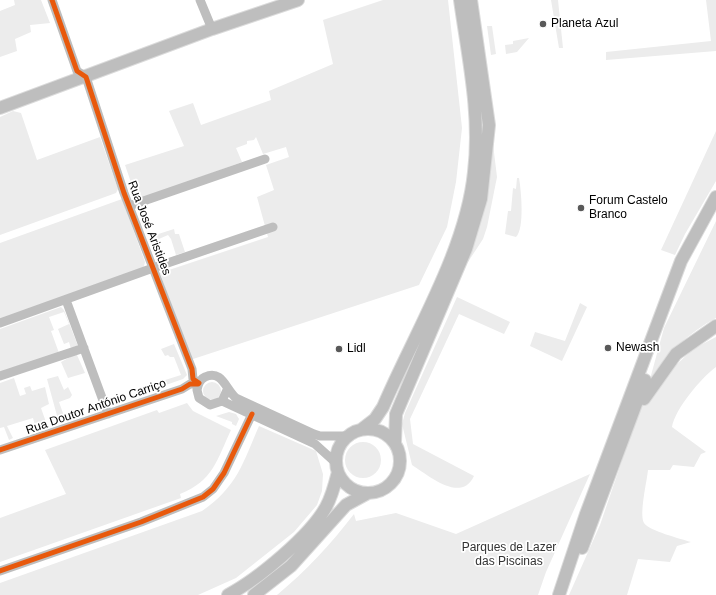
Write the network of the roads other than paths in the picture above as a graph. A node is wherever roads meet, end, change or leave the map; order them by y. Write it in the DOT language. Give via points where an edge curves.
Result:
graph roads {
  1 [pos="52,0"];
  2 [pos="200,0"];
  3 [pos="298,0"];
  4 [pos="460,0"];
  5 [pos="471,0"];
  6 [pos="212,29"];
  7 [pos="86,77"];
  8 [pos="0,108"];
  9 [pos="265,159"];
  10 [pos="716,197"];
  11 [pos="129,206"];
  12 [pos="716,208"];
  13 [pos="273,227"];
  14 [pos="153,268"];
  15 [pos="66,300"];
  16 [pos="0,323"];
  17 [pos="716,326"];
  18 [pos="84,348"];
  19 [pos="0,376"];
  20 [pos="200,382"];
  21 [pos="182,389"];
  22 [pos="227,390"];
  23 [pos="197,394"];
  24 [pos="222,401"];
  25 [pos="108,414"];
  26 [pos="252,414"];
  27 [pos="362,429"];
  28 [pos="626,432"];
  29 [pos="347,436"];
  30 [pos="395,442"];
  31 [pos="0,450"];
  32 [pos="337,468"];
  33 [pos="368,493"];
  34 [pos="0,571"];
  35 [pos="228,595"];
  36 [pos="254,595"];
  37 [pos="559,595"];
  38 [pos="562,595"];
  1 -- 7 [label="street" via="77,71"];
  2 -- 6 [label="street"];
  3 -- 6 [label="main road"];
  4 -- 27 [label="main road" via="475,104 476,135 474,173 464,222 452,255 383,406 375,419"];
  5 -- 30 [label="main road" via="489,124 481,199 463,256 396,414"];
  6 -- 7 [label="main road"];
  7 -- 8 [label="main road"];
  7 -- 11 [label="street, Rua José Aristides"];
  9 -- 11 [label="street"];
  10 -- 37 [label="main road" via="681,261 586,514"];
  11 -- 14 [label="street, Rua José Aristides"];
  12 -- 28 [label="main road" via="687,264"];
  13 -- 14 [label="street"];
  14 -- 15 [label="street"];
  14 -- 20 [label="street, Rua José Aristides" via="192,369 193,379"];
  15 -- 16 [label="street"];
  15 -- 18 [label="street"];
  17 -- 28 [label="main road" via="676,354 648,391"];
  18 -- 19 [label="street"];
  18 -- 25 [label="street"];
  20 -- 21 [label="street, Rua Doutor António Carriço"];
  20 -- 22 [label="street" via="211,375 220,377"];
  20 -- 23 [label="street"];
  21 -- 23 [label="street, Rua Doutor António Carriço"];
  21 -- 25 [label="street, Rua Doutor António Carriço"];
  22 -- 24 [label="street"];
  22 -- 29 [label="street" via="236,398 314,434"];
  23 -- 24 [label="street" via="202,402 210,405"];
  24 -- 26 [label="street"];
  25 -- 31 [label="street, Rua Doutor António Carriço"];
  26 -- 32 [label="street" via="315,444"];
  26 -- 34 [label="street" via="224,473 213,489 203,497 142,522"];
  27 -- 29 [label="main road"];
  27 -- 30 [label="main road" via="380,431"];
  28 -- 38 [label="main road" via="595,517"];
  29 -- 32 [label="main road" via="338,449"];
  30 -- 33 [label="main road" via="400,458 397,475 378,492"];
  32 -- 33 [label="main road" via="343,481 350,488"];
  32 -- 35 [label="main road" via="331,498 319,519 276,561"];
  33 -- 36 [label="main road" via="346,505 291,566"];
}
